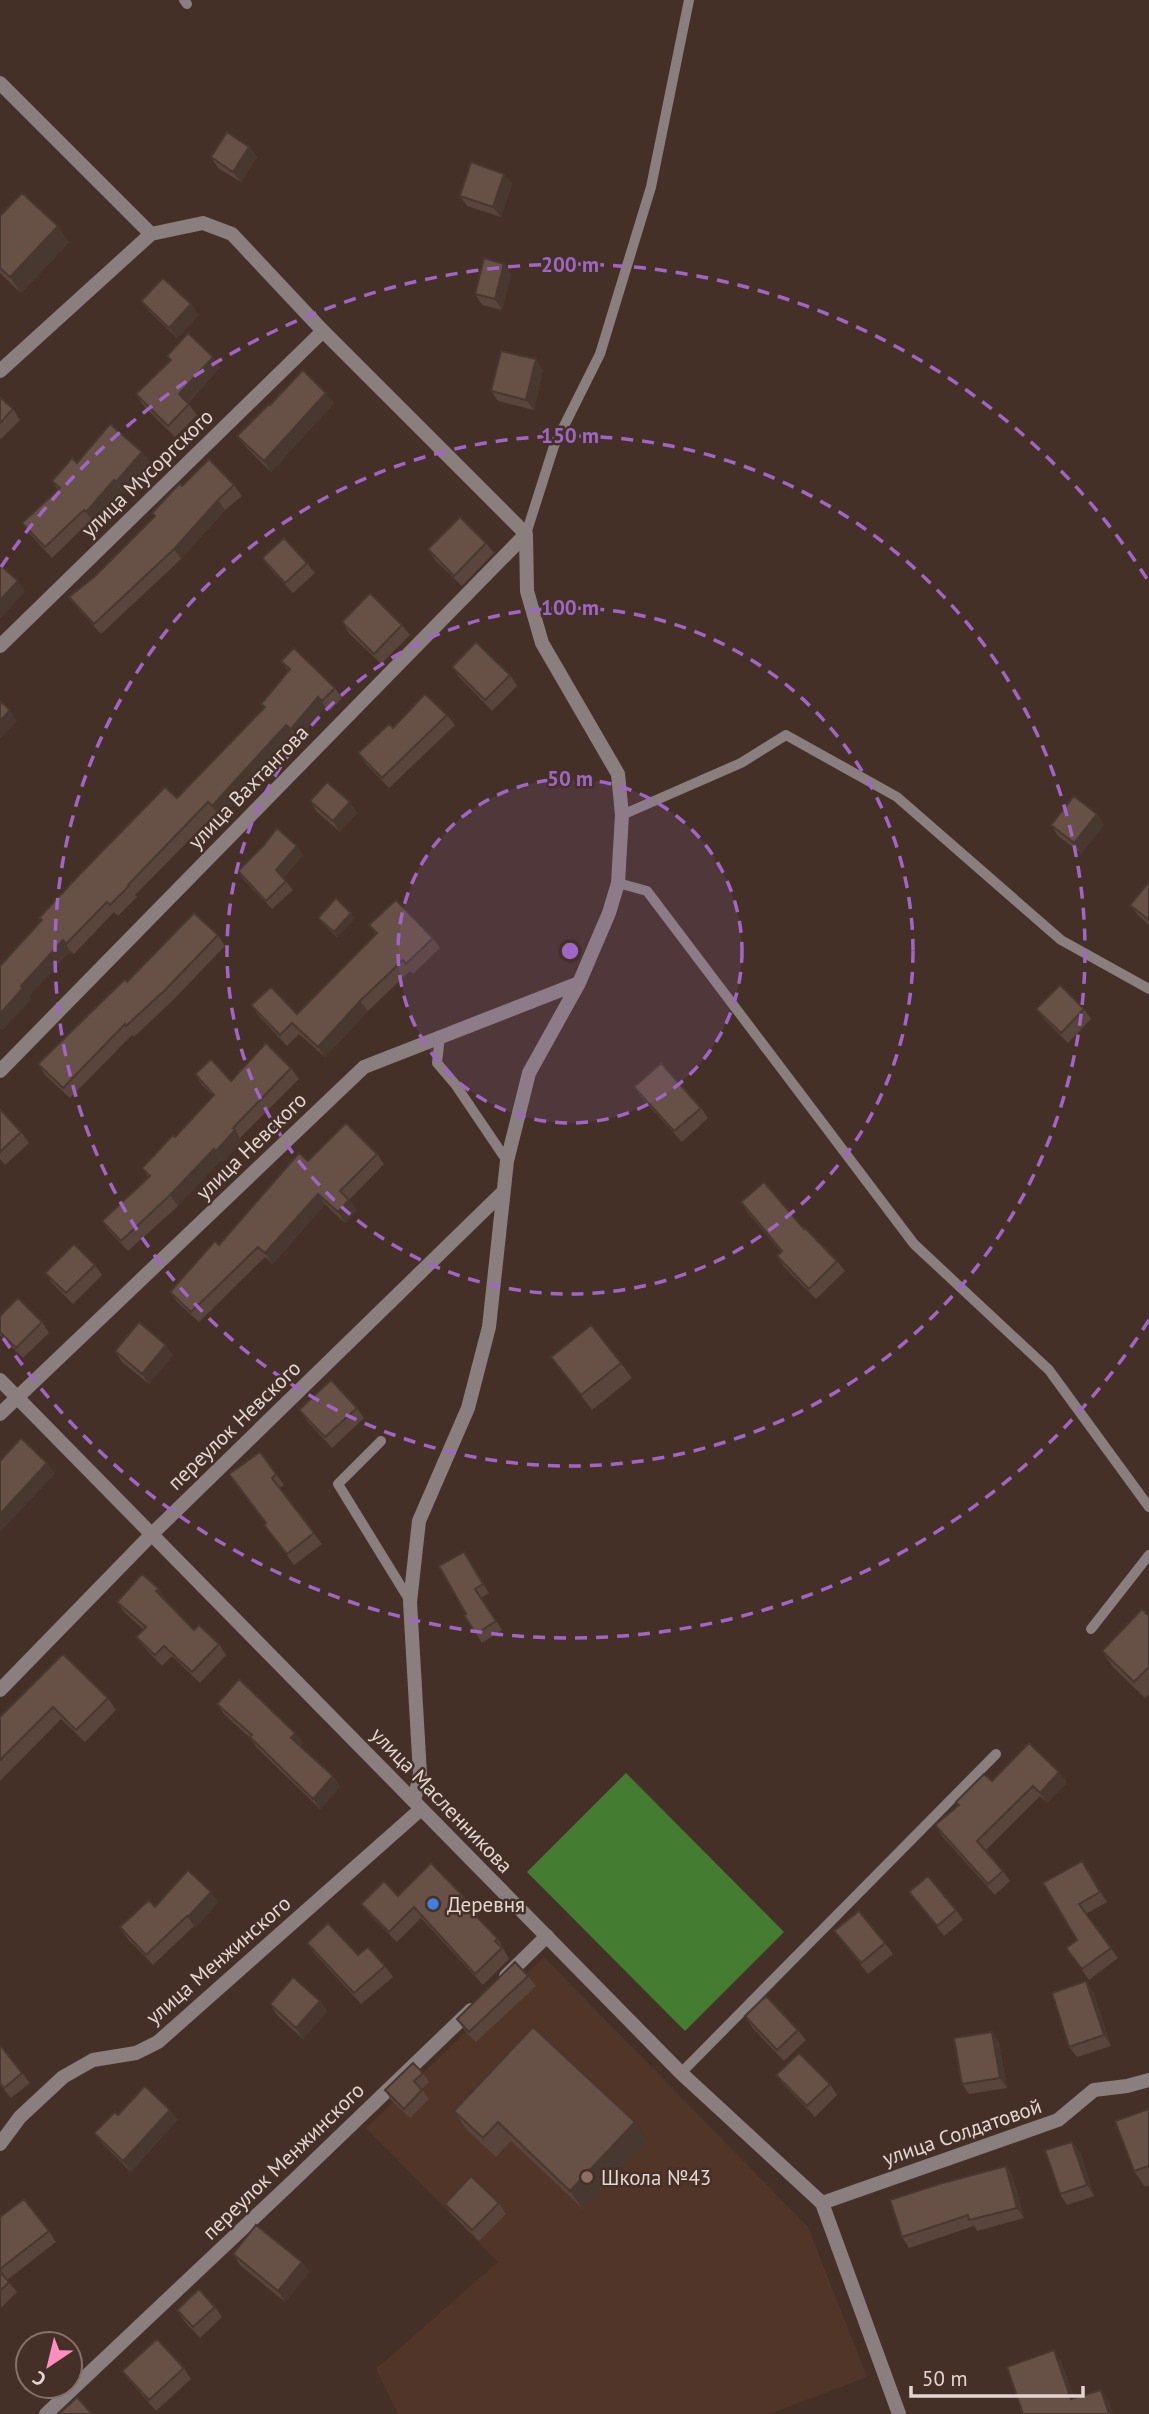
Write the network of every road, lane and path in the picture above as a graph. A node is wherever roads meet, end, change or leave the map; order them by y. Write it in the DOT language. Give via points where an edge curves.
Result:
graph roads {
  1 [pos="689,0"];
  2 [pos="0,83"];
  3 [pos="151,234"];
  4 [pos="323,331"];
  5 [pos="0,370"];
  6 [pos="526,534"];
  7 [pos="0,646"];
  8 [pos="622,815"];
  9 [pos="618,883"];
  10 [pos="579,983"];
  11 [pos="1149,989"];
  12 [pos="440,1037"];
  13 [pos="0,1071"];
  14 [pos="507,1161"];
  15 [pos="502,1193"];
  16 [pos="0,1380"];
  17 [pos="17,1397"];
  18 [pos="0,1414"];
  19 [pos="381,1441"];
  20 [pos="1149,1507"];
  21 [pos="151,1535"];
  22 [pos="1149,1555"];
  23 [pos="410,1602"];
  24 [pos="1091,1629"];
  25 [pos="0,1690"];
  26 [pos="996,1754"];
  27 [pos="417,1805"];
  28 [pos="547,1937"];
  29 [pos="498,1983"];
  30 [pos="478,2002"];
  31 [pos="681,2073"];
  32 [pos="1149,2080"];
  33 [pos="0,2144"];
  34 [pos="822,2203"];
  35 [pos="46,2414"];
  36 [pos="899,2414"];
  1 -- 6 [label="lane" via="651,187 600,354 554,446"];
  2 -- 3 [label="street"];
  3 -- 4 [label="street" via="203,223 232,234"];
  3 -- 5 [label="street"];
  4 -- 6 [label="street"];
  4 -- 7 [label="street, улица Мусоргского"];
  6 -- 8 [label="street" via="527,591 542,643 618,774"];
  6 -- 13 [label="street, улица Вахтангова"];
  8 -- 9 [label="street"];
  8 -- 11 [label="lane" via="741,763 786,735 897,797 1061,940"];
  9 -- 10 [label="street"];
  9 -- 20 [label="lane" via="647,891 914,1244 1049,1370"];
  10 -- 12 [label="street, улица Невского"];
  10 -- 14 [label="street" via="529,1073"];
  12 -- 14 [label="lane" via="437,1063"];
  12 -- 17 [label="street, улица Невского" via="364,1067"];
  14 -- 15 [label="street"];
  15 -- 21 [label="street, переулок Невского"];
  15 -- 23 [label="street" via="489,1327 468,1408 419,1521"];
  16 -- 17 [label="street, улица Масленникова"];
  17 -- 18 [label="street, улица Невского"];
  17 -- 21 [label="street, улица Масленникова"];
  19 -- 23 [label="lane" via="338,1485"];
  21 -- 25 [label="street, переулок Невского"];
  21 -- 27 [label="street, улица Масленникова"];
  22 -- 24 [label="lane"];
  23 -- 27 [label="street" via="420,1774"];
  26 -- 31 [label="lane"];
  27 -- 28 [label="street, улица Масленникова"];
  27 -- 33 [label="street, улица Менжинского" via="158,2042 136,2053 93,2060 63,2077 20,2117"];
  28 -- 29 [label="street"];
  28 -- 31 [label="street, улица Масленникова"];
  30 -- 35 [label="street, переулок Менжинского"];
  31 -- 34 [label="street, улица Масленникова"];
  32 -- 34 [label="street, улица Солдатовой" via="1094,2090 1058,2120"];
  34 -- 36 [label="street, улица Масленникова"];
}
